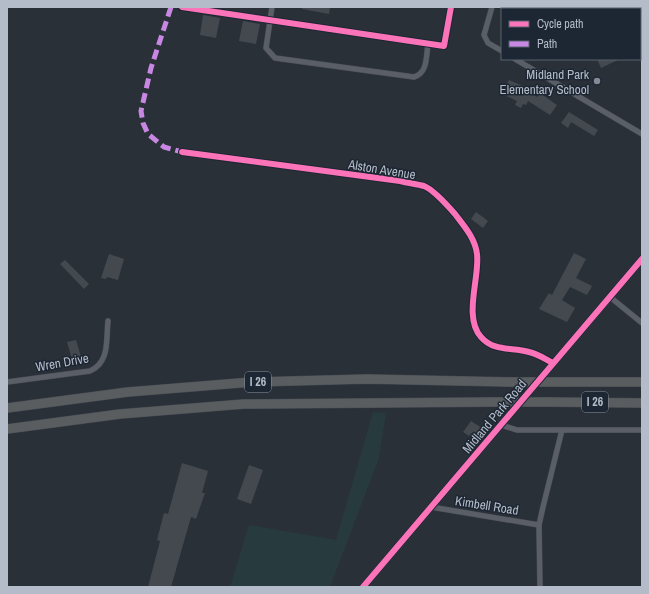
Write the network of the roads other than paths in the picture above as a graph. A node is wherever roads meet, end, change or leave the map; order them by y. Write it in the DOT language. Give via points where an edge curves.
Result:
graph roads {
  1 [pos="182,7"];
  2 [pos="272,7"];
  3 [pos="451,7"];
  4 [pos="492,7"];
  5 [pos="270,20"];
  6 [pos="428,44"];
  7 [pos="501,51"];
  8 [pos="517,60"];
  9 [pos="642,134"];
  10 [pos="182,152"];
  11 [pos="642,259"];
  12 [pos="610,297"];
  13 [pos="108,321"];
  14 [pos="642,323"];
  15 [pos="553,363"];
  16 [pos="7,382"];
  17 [pos="642,382"];
  18 [pos="642,402"];
  19 [pos="7,408"];
  20 [pos="501,425"];
  21 [pos="7,429"];
  22 [pos="562,430"];
  23 [pos="642,430"];
  24 [pos="431,507"];
  25 [pos="540,525"];
  26 [pos="363,587"];
  27 [pos="540,587"];
  1 -- 5 [label="street"];
  2 -- 5 [label="street"];
  3 -- 6 [label="street" via="444,46"];
  4 -- 7 [label="street" via="484,35 488,44"];
  5 -- 6 [label="street"];
  5 -- 6 [label="street" via="266,48 275,58 414,77 419,76 424,70"];
  8 -- 9 [label="street"];
  10 -- 15 [label="street, Alston Avenue" via="400,181 425,187 450,209 472,239 477,253 473,313 480,337 494,346 506,350 527,351"];
  11 -- 12 [label="street, Midland Park Road"];
  12 -- 14 [label="street"];
  12 -- 15 [label="street, Midland Park Road"];
  13 -- 16 [label="street, Wren Drive" via="104,359 94,369"];
  15 -- 20 [label="street, Midland Park Road"];
  17 -- 19 [label="highway, I 26, bridge" via="367,379 252,382 128,392"];
  18 -- 21 [label="highway, I 26, bridge" via="244,404 120,414"];
  20 -- 22 [label="street" via="517,430"];
  20 -- 24 [label="street, Midland Park Road"];
  22 -- 23 [label="street"];
  22 -- 25 [label="street"];
  24 -- 25 [label="street, Kimbell Road"];
  24 -- 26 [label="street, Midland Park Road"];
  25 -- 27 [label="street"];
}
